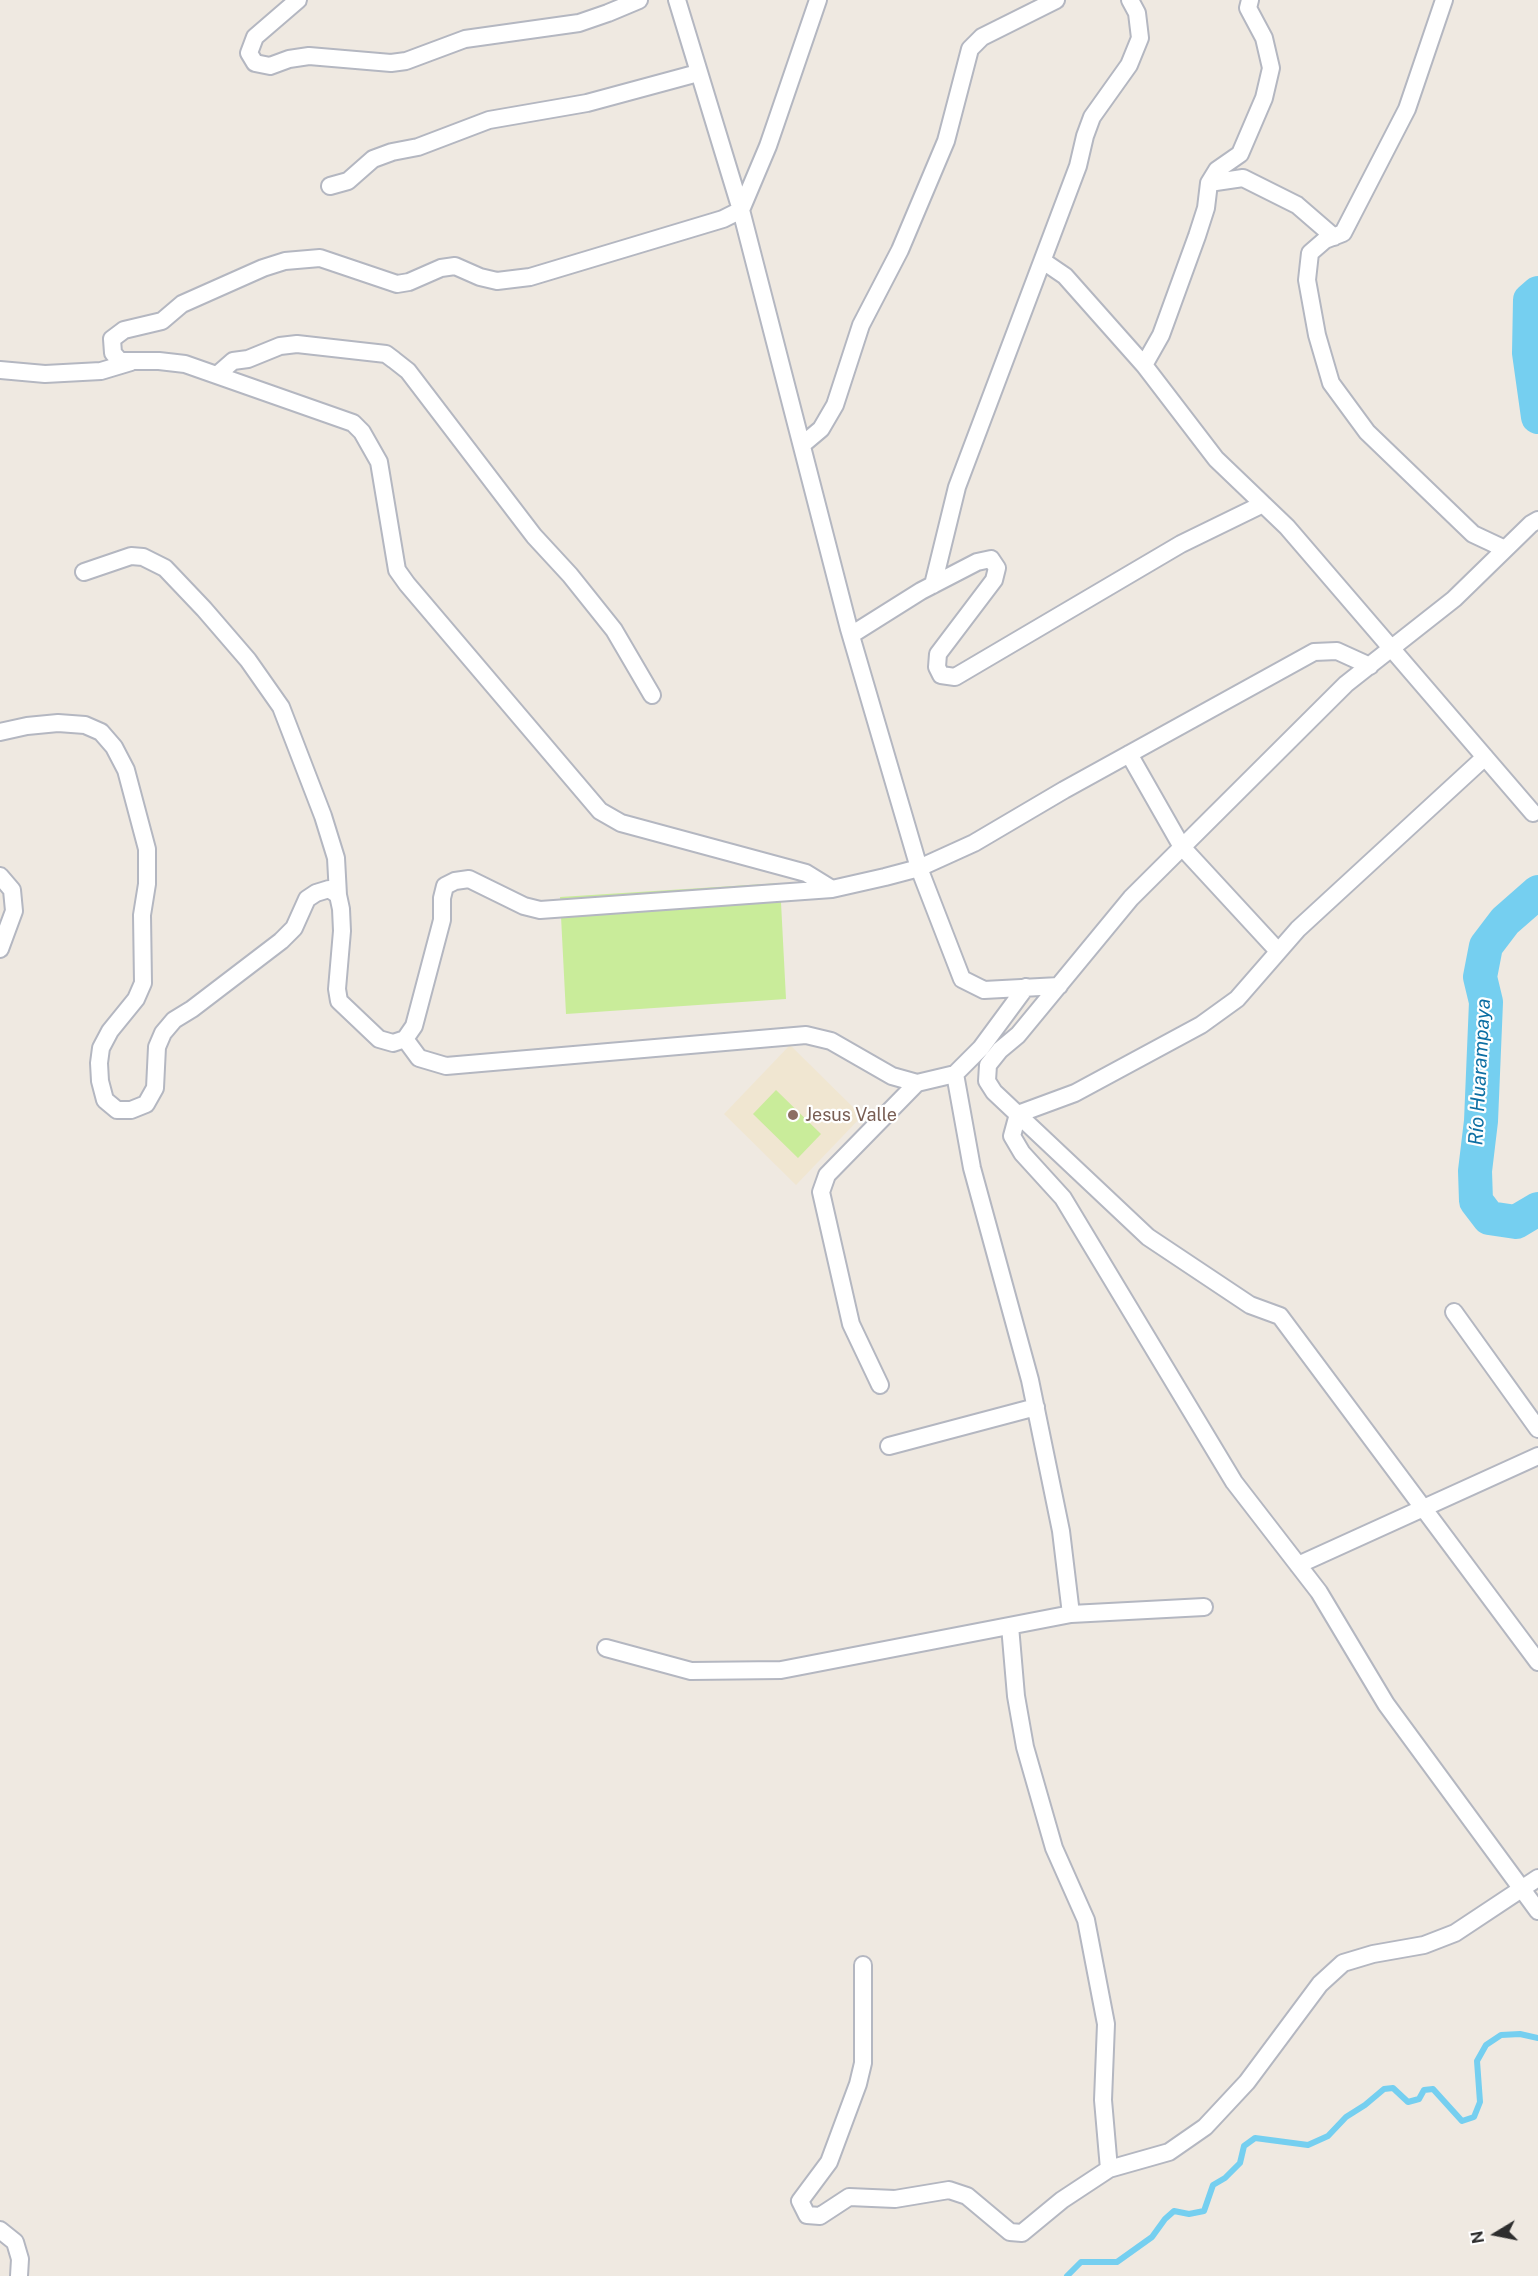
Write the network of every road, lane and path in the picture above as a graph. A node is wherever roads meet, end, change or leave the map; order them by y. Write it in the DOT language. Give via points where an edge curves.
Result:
graph roads {
  1 [pos="298,0"];
  2 [pos="639,0"];
  3 [pos="677,0"];
  4 [pos="818,0"];
  5 [pos="1056,0"];
  6 [pos="1130,0"];
  7 [pos="1250,0"];
  8 [pos="1444,0"];
  9 [pos="698,73"];
  10 [pos="1209,183"];
  11 [pos="330,186"];
  12 [pos="741,210"];
  13 [pos="1334,237"];
  14 [pos="1043,261"];
  15 [pos="131,362"];
  16 [pos="1144,365"];
  17 [pos="0,370"];
  18 [pos="217,375"];
  19 [pos="802,445"];
  20 [pos="1263,504"];
  21 [pos="1538,520"];
  22 [pos="1505,549"];
  23 [pos="84,572"];
  24 [pos="933,585"];
  25 [pos="851,635"];
  26 [pos="1392,649"];
  27 [pos="1370,666"];
  28 [pos="652,694"];
  29 [pos="0,732"];
  30 [pos="1129,754"];
  31 [pos="1485,757"];
  32 [pos="1533,813"];
  33 [pos="1182,847"];
  34 [pos="919,868"];
  35 [pos="0,876"];
  36 [pos="832,889"];
  37 [pos="338,895"];
  38 [pos="0,949"];
  39 [pos="1278,951"];
  40 [pos="1059,986"];
  41 [pos="1026,987"];
  42 [pos="405,1039"];
  43 [pos="954,1074"];
  44 [pos="917,1083"];
  45 [pos="1018,1114"];
  46 [pos="1454,1312"];
  47 [pos="880,1385"];
  48 [pos="1036,1407"];
  49 [pos="1538,1429"];
  50 [pos="889,1446"];
  51 [pos="1538,1456"];
  52 [pos="1424,1509"];
  53 [pos="1299,1565"];
  54 [pos="1204,1607"];
  55 [pos="1071,1614"];
  56 [pos="1010,1626"];
  57 [pos="606,1648"];
  58 [pos="1538,1662"];
  59 [pos="1538,1878"];
  60 [pos="1521,1889"];
  61 [pos="1538,1911"];
  62 [pos="863,1965"];
  63 [pos="1109,2169"];
  64 [pos="0,2230"];
  65 [pos="19,2276"];
  1 -- 2 [label="street" via="255,37 249,52 255,63 270,66 309,56 406,61 465,39 579,23"];
  3 -- 9 [label="street"];
  4 -- 12 [label="street" via="768,146"];
  5 -- 19 [label="street" via="982,38 970,49 946,141 900,250 861,325 835,405 821,429"];
  6 -- 14 [label="street" via="1137,13 1140,38 1129,65 1092,117"];
  7 -- 10 [label="street" via="1248,8 1264,39 1271,68 1264,98 1240,154 1217,170"];
  8 -- 13 [label="street" via="1407,109 1343,233"];
  9 -- 11 [label="street" via="587,103 489,120 374,159 348,181"];
  9 -- 12 [label="street"];
  10 -- 13 [label="street" via="1243,178 1297,205"];
  10 -- 16 [label="street" via="1197,236 1161,335"];
  12 -- 15 [label="street" via="723,219 530,277 497,281 455,266 397,284 320,258 285,261 182,304 162,321 124,330 112,339 113,353 120,361"];
  12 -- 19 [label="street"];
  13 -- 22 [label="street" via="1310,253 1307,280 1317,335 1332,383 1367,432 1473,534"];
  14 -- 16 [label="street" via="1065,276"];
  14 -- 24 [label="street" via="957,487"];
  15 -- 17 [label="street" via="101,371 45,374"];
  15 -- 18 [label="street" via="185,364"];
  16 -- 20 [label="street" via="1216,459"];
  18 -- 28 [label="street" via="233,362 280,346 297,344 386,354 408,371 534,536 614,630"];
  18 -- 36 [label="street" via="337,416 362,432 379,462 397,570 600,811 621,824 806,873"];
  19 -- 25 [label="street"];
  20 -- 24 [label="street" via="1181,544 955,677 941,675 938,654 993,580 996,568 991,559 977,562"];
  20 -- 26 [label="street"];
  21 -- 22 [label="street"];
  22 -- 26 [label="street" via="1454,599"];
  23 -- 37 [label="street" via="131,556 165,567 248,660 281,707 315,794 336,858"];
  24 -- 25 [label="street"];
  25 -- 34 [label="street"];
  26 -- 27 [label="street"];
  26 -- 31 [label="street"];
  27 -- 30 [label="street" via="1337,651 1314,652"];
  27 -- 33 [label="street" via="1346,684"];
  29 -- 37 [label="street" via="58,723 84,725 101,732 126,770 147,849 147,884 142,915 143,983 136,999 110,1031 99,1063 105,1100 117,1110 146,1104 155,1088 157,1047 174,1020 281,941 294,928 307,899 329,890"];
  30 -- 33 [label="street"];
  30 -- 34 [label="street" via="974,843"];
  31 -- 32 [label="street"];
  31 -- 39 [label="street"];
  33 -- 39 [label="street"];
  33 -- 40 [label="street" via="1131,898"];
  34 -- 36 [label="street"];
  34 -- 41 [label="street" via="962,979 984,990"];
  35 -- 38 [label="street" via="12,890 14,911"];
  36 -- 42 [label="street" via="540,910 469,879 455,881 445,886 435,951 414,1026"];
  37 -- 42 [label="street" via="342,931 339,1001 379,1039 393,1043"];
  39 -- 45 [label="street" via="1237,999 1201,1025 1075,1093"];
  40 -- 41 [label="street"];
  40 -- 45 [label="street" via="988,1065 987,1081"];
  41 -- 43 [label="street" via="981,1048"];
  42 -- 44 [label="street" via="419,1058 447,1066 806,1035 831,1041 892,1076"];
  43 -- 44 [label="street"];
  43 -- 48 [label="street" via="972,1168"];
  44 -- 47 [label="street" via="827,1175 821,1192 851,1324"];
  45 -- 52 [label="street" via="1148,1237 1250,1305 1280,1316"];
  45 -- 53 [label="street" via="1012,1136 1022,1153 1063,1198 1234,1482"];
  46 -- 49 [label="street"];
  48 -- 50 [label="street"];
  48 -- 55 [label="street" via="1061,1531"];
  51 -- 52 [label="street"];
  52 -- 53 [label="street"];
  52 -- 58 [label="street"];
  53 -- 60 [label="street" via="1386,1704"];
  54 -- 55 [label="street"];
  55 -- 56 [label="street"];
  56 -- 57 [label="street" via="781,1670 691,1671"];
  56 -- 63 [label="street" via="1025,1747 1054,1848 1086,1920 1104,2013 1103,2100"];
  59 -- 60 [label="street"];
  60 -- 61 [label="street"];
  60 -- 63 [label="street" via="1455,1933 1424,1945 1343,1963 1320,1984 1247,2082 1205,2127 1169,2152"];
  62 -- 63 [label="street" via="863,2063 829,2162 800,2201 807,2215 820,2216 849,2197 895,2199 949,2190 967,2196 1010,2232 1022,2233"];
  64 -- 65 [label="street" via="15,2242"];
}
